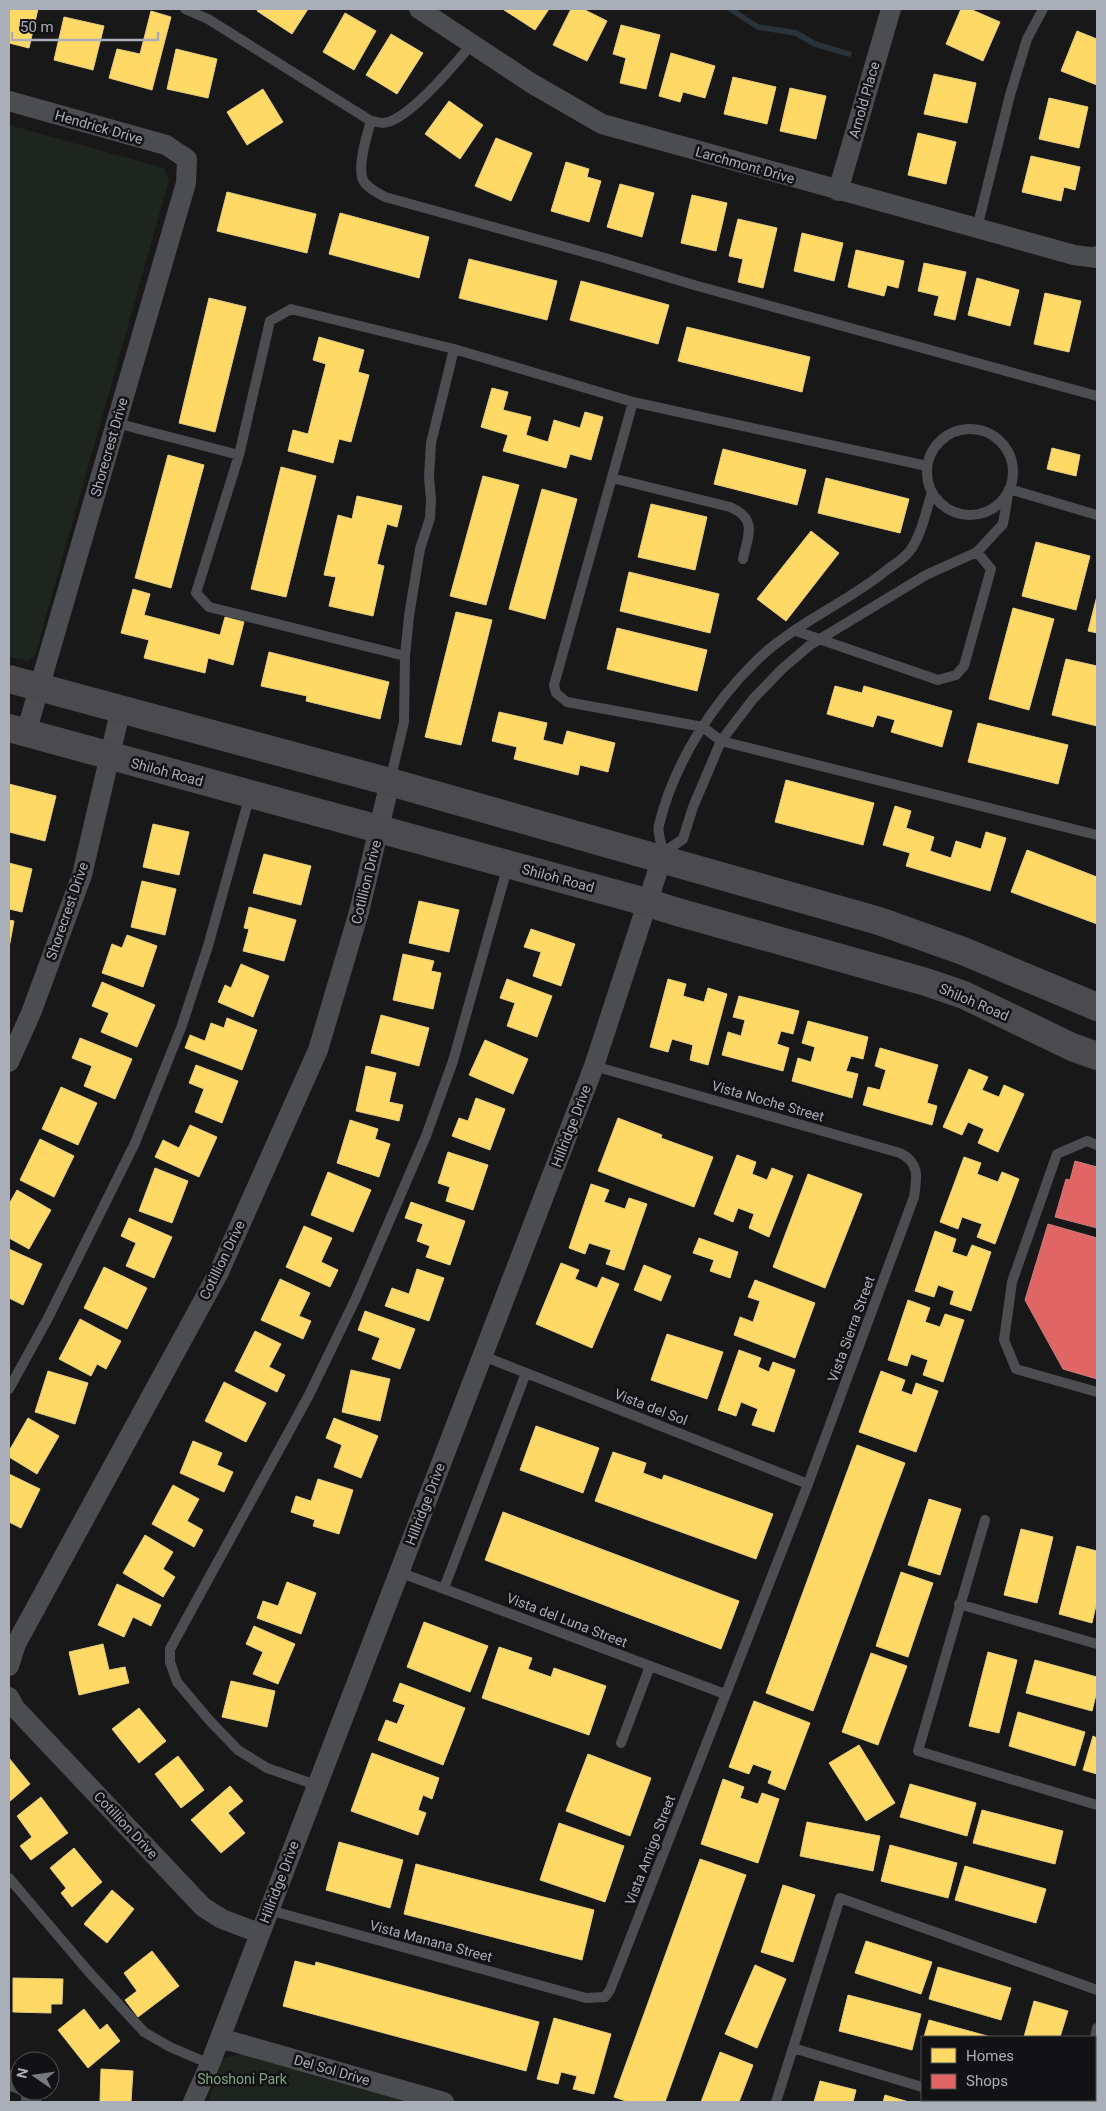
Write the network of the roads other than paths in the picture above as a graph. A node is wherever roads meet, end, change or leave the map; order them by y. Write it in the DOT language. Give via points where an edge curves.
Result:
graph roads {
  1 [pos="185,9"];
  2 [pos="419,9"];
  3 [pos="892,9"];
  4 [pos="1043,9"];
  5 [pos="473,43"];
  6 [pos="9,101"];
  7 [pos="371,121"];
  8 [pos="187,159"];
  9 [pos="838,191"];
  10 [pos="977,228"];
  11 [pos="1097,256"];
  12 [pos="454,349"];
  13 [pos="1097,396"];
  14 [pos="633,402"];
  15 [pos="116,423"];
  16 [pos="239,455"];
  17 [pos="928,466"];
  18 [pos="612,478"];
  19 [pos="1010,489"];
  20 [pos="932,492"];
  21 [pos="1097,516"];
  22 [pos="977,552"];
  23 [pos="743,559"];
  24 [pos="796,631"];
  25 [pos="818,640"];
  26 [pos="405,656"];
  27 [pos="9,679"];
  28 [pos="39,688"];
  29 [pos="121,708"];
  30 [pos="703,727"];
  31 [pos="17,731"];
  32 [pos="721,740"];
  33 [pos="110,756"];
  34 [pos="390,782"];
  35 [pos="250,794"];
  36 [pos="379,830"];
  37 [pos="1097,836"];
  38 [pos="662,856"];
  39 [pos="508,866"];
  40 [pos="647,902"];
  41 [pos="1097,1007"];
  42 [pos="1097,1056"];
  43 [pos="9,1062"];
  44 [pos="594,1066"];
  45 [pos="1097,1145"];
  46 [pos="916,1182"];
  47 [pos="483,1356"];
  48 [pos="526,1374"];
  49 [pos="9,1389"];
  50 [pos="1097,1392"];
  51 [pos="808,1484"];
  52 [pos="985,1520"];
  53 [pos="399,1572"];
  54 [pos="444,1588"];
  55 [pos="959,1604"];
  56 [pos="1097,1644"];
  57 [pos="9,1666"];
  58 [pos="650,1666"];
  59 [pos="725,1694"];
  60 [pos="9,1697"];
  61 [pos="621,1743"];
  62 [pos="316,1785"];
  63 [pos="1097,1805"];
  64 [pos="9,1878"];
  65 [pos="269,1910"];
  66 [pos="260,1933"];
  67 [pos="1097,1990"];
  68 [pos="586,1998"];
  69 [pos="220,2038"];
  70 [pos="793,2048"];
  71 [pos="210,2064"];
  72 [pos="921,2088"];
  73 [pos="193,2102"];
  74 [pos="444,2102"];
  75 [pos="776,2102"];
  1 -- 7 [label="lane" via="208,19"];
  2 -- 5 [label="street, Larchmont Drive"];
  3 -- 9 [label="street, Arnold Place"];
  4 -- 10 [label="lane" via="1028,39 1010,95"];
  5 -- 7 [label="lane" via="425,96 404,114 384,123"];
  5 -- 9 [label="street, Larchmont Drive" via="532,83 602,124"];
  6 -- 8 [label="street, Hendrick Drive" via="166,145"];
  7 -- 13 [label="lane" via="361,171 363,181 385,197"];
  8 -- 15 [label="street, Shorecrest Drive" via="186,184"];
  9 -- 10 [label="street, Larchmont Drive"];
  10 -- 11 [label="street, Larchmont Drive" via="1074,255"];
  12 -- 14 [label="lane"];
  12 -- 16 [label="lane" via="291,309 281,313 270,321"];
  12 -- 26 [label="lane" via="431,443 428,477 430,518 420,549"];
  14 -- 17 [label="lane"];
  14 -- 18 [label="lane"];
  15 -- 16 [label="lane"];
  15 -- 28 [label="street, Shorecrest Drive"];
  16 -- 26 [label="lane" via="196,593 203,602 209,608"];
  17 -- 19 [label="lane" via="932,452 953,433 967,429 981,431 1005,447 1011,460"];
  17 -- 20 [label="lane" via="927,480"];
  18 -- 23 [label="lane" via="740,511 748,518 749,531"];
  18 -- 30 [label="lane" via="554,684 556,693 567,702"];
  19 -- 20 [label="lane" via="991,509 965,515 940,503"];
  19 -- 21 [label="lane"];
  19 -- 22 [label="lane" via="1003,524"];
  20 -- 24 [label="lane" via="916,540 908,552 867,587"];
  22 -- 25 [label="lane" via="926,575"];
  22 -- 25 [label="lane" via="991,569 964,666 956,675 938,680"];
  24 -- 25 [label="lane"];
  24 -- 30 [label="lane" via="758,660 730,690"];
  25 -- 32 [label="lane" via="782,669"];
  26 -- 34 [label="lane" via="404,722"];
  27 -- 28 [label="main road"];
  28 -- 29 [label="main road"];
  28 -- 31 [label="street, Shorecrest Drive"];
  29 -- 33 [label="street, Shorecrest Drive"];
  29 -- 34 [label="main road"];
  30 -- 32 [label="lane"];
  30 -- 38 [label="lane" via="683,758 658,827"];
  31 -- 33 [label="main road, Shiloh Road"];
  32 -- 37 [label="lane"];
  32 -- 38 [label="lane" via="682,839"];
  33 -- 35 [label="main road, Shiloh Road"];
  33 -- 43 [label="street, Shorecrest Drive" via="82,875 31,1013"];
  34 -- 36 [label="street, Cotillion Drive"];
  34 -- 38 [label="main road"];
  35 -- 36 [label="main road, Shiloh Road"];
  35 -- 49 [label="lane" via="208,946 181,1028 136,1143"];
  36 -- 39 [label="main road, Shiloh Road"];
  36 -- 57 [label="street, Cotillion Drive" via="359,912 318,1050 219,1272 16,1644"];
  38 -- 40 [label="street, Hillridge Drive"];
  38 -- 41 [label="main road" via="879,921 963,950"];
  39 -- 40 [label="main road, Shiloh Road"];
  39 -- 62 [label="lane" via="453,1061 426,1136 356,1298 309,1395 170,1649 170,1662 178,1682 238,1750 267,1768"];
  40 -- 42 [label="main road, Shiloh Road" via="964,995"];
  40 -- 44 [label="street, Hillridge Drive"];
  44 -- 46 [label="lane, Vista Noche Street" via="900,1153 909,1158 916,1168"];
  44 -- 47 [label="street, Hillridge Drive"];
  45 -- 50 [label="lane" via="1087,1141 1057,1154 1012,1282 1004,1340 1016,1369"];
  46 -- 51 [label="lane, Vista Sierra Street" via="914,1198"];
  47 -- 48 [label="lane, Vista del Sol"];
  47 -- 53 [label="street, Hillridge Drive"];
  48 -- 51 [label="lane, Vista del Sol"];
  48 -- 54 [label="lane"];
  51 -- 59 [label="lane, Vista Sierra Street"];
  52 -- 55 [label="lane"];
  53 -- 54 [label="lane, Vista del Luna Street"];
  53 -- 62 [label="street, Hillridge Drive"];
  54 -- 58 [label="lane, Vista del Luna Street"];
  55 -- 56 [label="lane"];
  55 -- 63 [label="lane" via="918,1751"];
  58 -- 59 [label="lane, Vista del Luna Street"];
  58 -- 61 [label="lane"];
  59 -- 68 [label="lane, Vista Amigo Street" via="610,1990 605,1997"];
  60 -- 66 [label="street, Cotillion Drive" via="15,1708 203,1907 222,1919"];
  62 -- 65 [label="street, Hillridge Drive"];
  64 -- 71 [label="lane" via="144,2032"];
  65 -- 66 [label="street, Hillridge Drive"];
  65 -- 68 [label="lane, Vista Manana Street"];
  66 -- 69 [label="street, Hillridge Drive"];
  67 -- 70 [label="lane" via="840,1898"];
  69 -- 71 [label="street, Hillridge Drive"];
  69 -- 74 [label="street, Del Sol Drive"];
  70 -- 72 [label="lane"];
  70 -- 75 [label="lane"];
  71 -- 73 [label="street, Hillridge Drive"];
}
